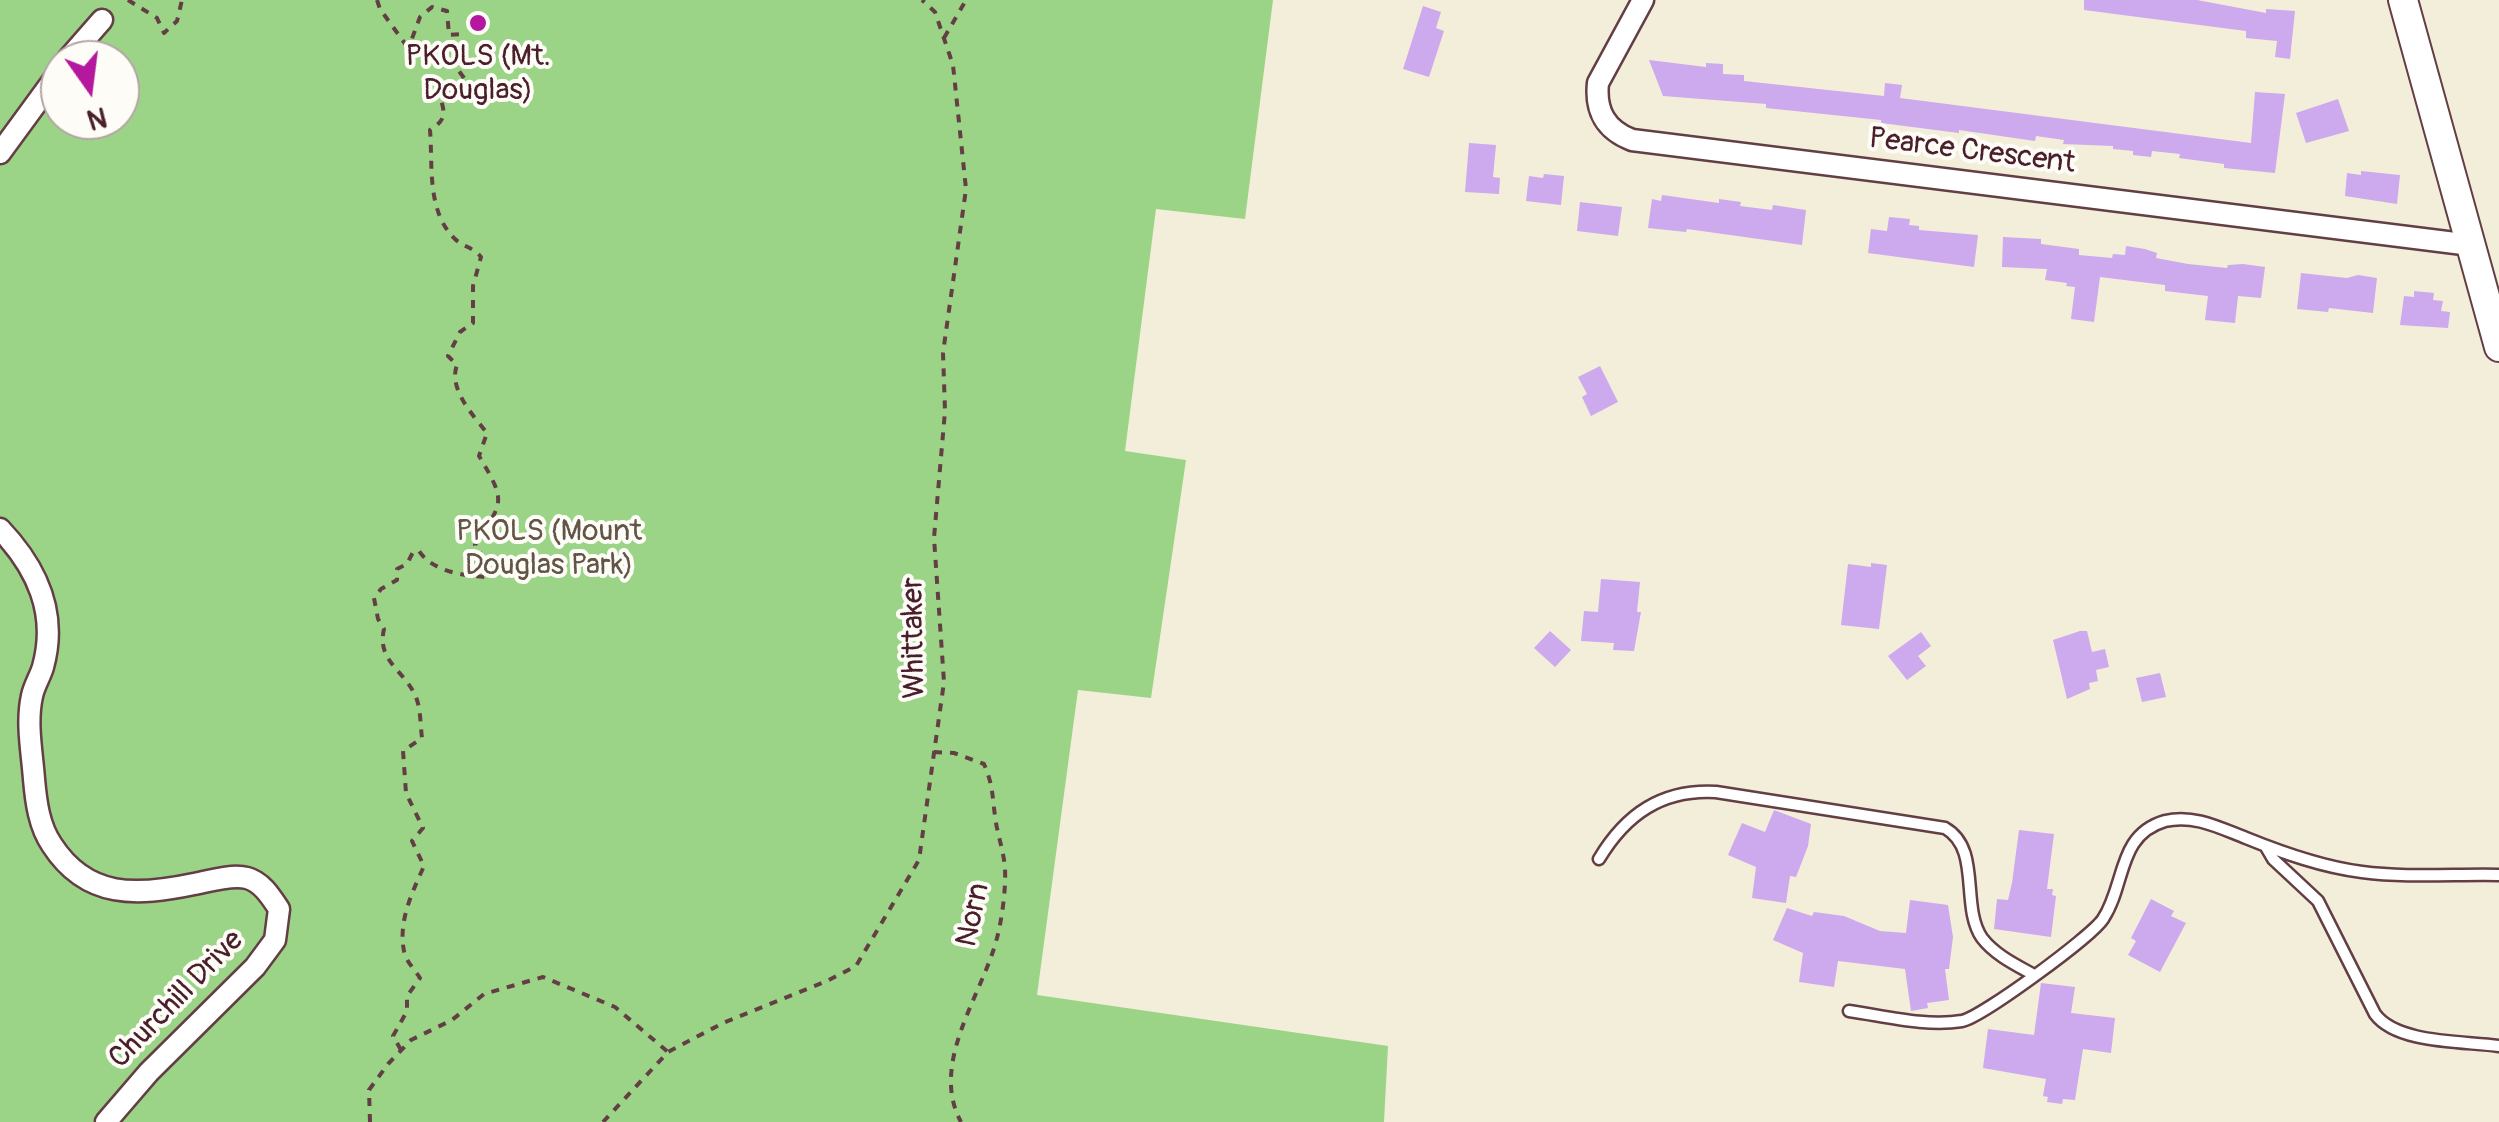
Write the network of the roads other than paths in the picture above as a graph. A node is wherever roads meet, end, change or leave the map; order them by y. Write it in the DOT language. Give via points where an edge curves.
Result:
graph roads {
  1 [pos="1643,0"];
  2 [pos="2402,0"];
  3 [pos="102,20"];
  4 [pos="84,40"];
  5 [pos="40,98"];
  6 [pos="0,153"];
  7 [pos="2471,245"];
  8 [pos="2499,347"];
  9 [pos="0,530"];
  10 [pos="2266,847"];
  11 [pos="1599,859"];
  12 [pos="2499,876"];
  13 [pos="2034,976"];
  14 [pos="1849,1011"];
  15 [pos="2499,1046"];
  16 [pos="106,1122"];
  1 -- 7 [label="street, Pearce Crescent" via="1596,94 1608,124 1632,140"];
  2 -- 7 [label="main road"];
  3 -- 4 [label="street"];
  5 -- 6 [label="street"];
  7 -- 8 [label="main road"];
  9 -- 16 [label="street, Churchill Drive" via="38,578 45,610 48,634 29,726 41,824 52,845 76,872 105,889 162,890 246,878 264,888 279,909 275,940 256,967"];
  10 -- 12 [label="lane" via="2362,872"];
  10 -- 13 [label="lane" via="2194,820 2150,828 2125,856 2098,924"];
  10 -- 15 [label="lane" via="2318,902 2385,1025 2405,1034"];
  11 -- 13 [label="lane" via="1620,828 1645,808 1702,791 1946,828 1966,859 1970,910 1981,936"];
  13 -- 14 [label="lane" via="1966,1020 1936,1023"];
}
